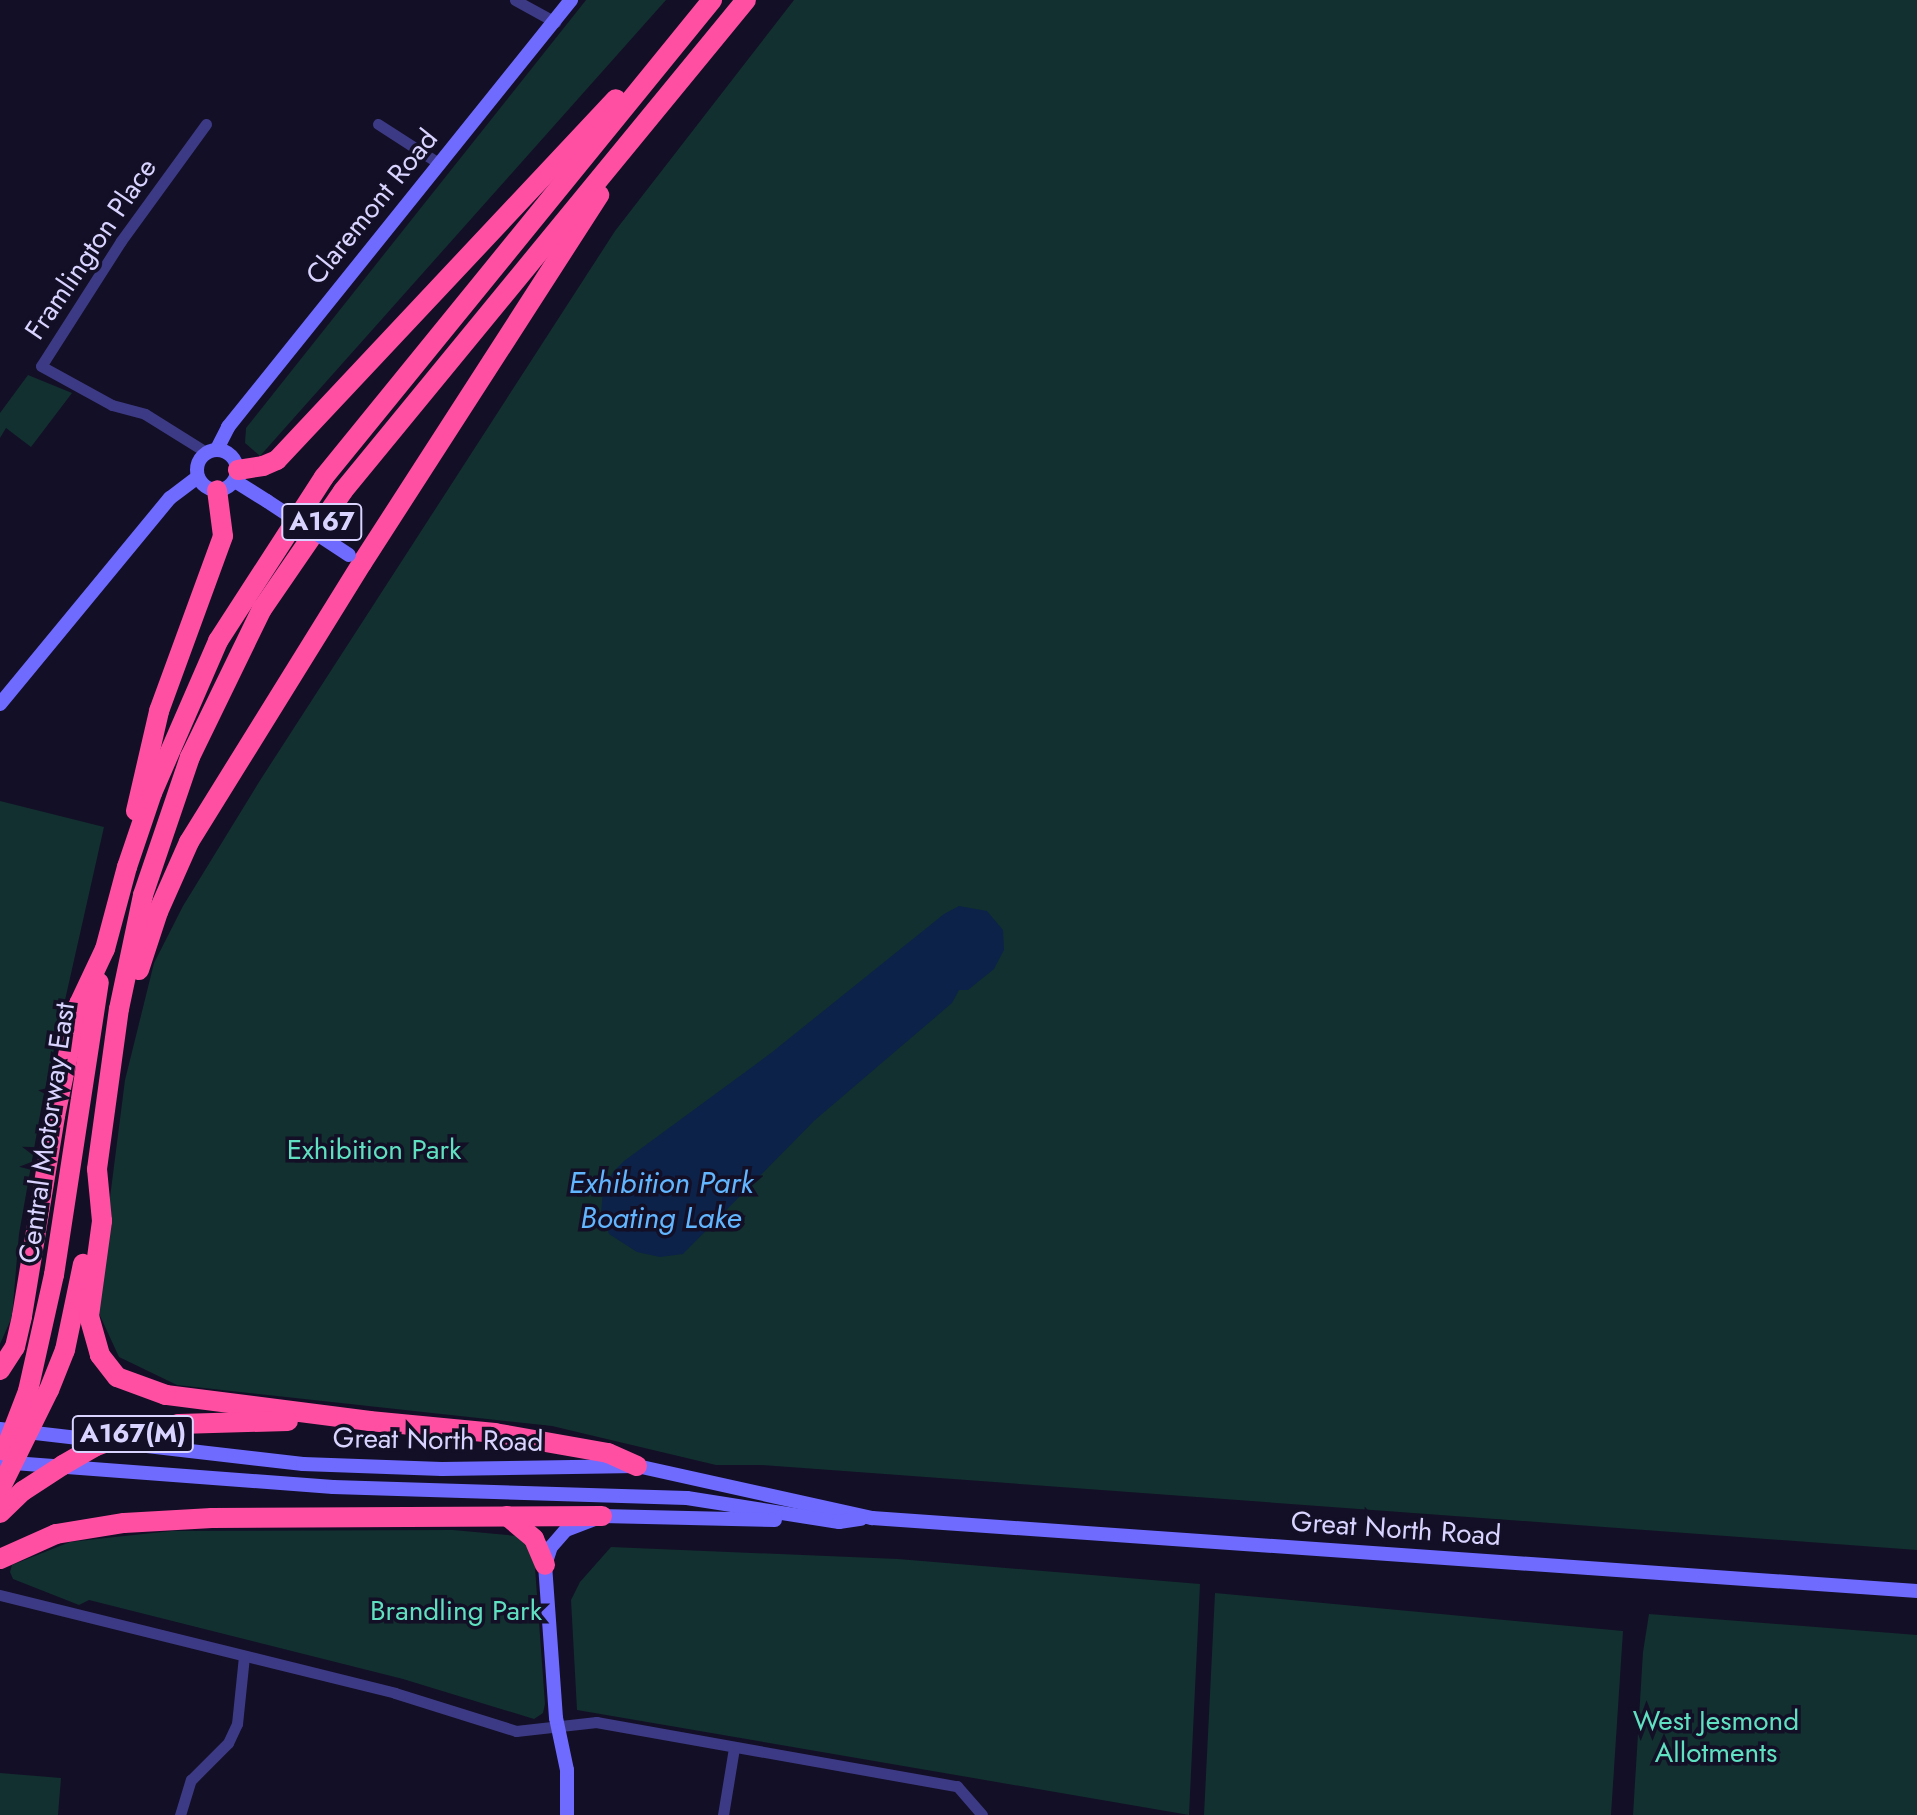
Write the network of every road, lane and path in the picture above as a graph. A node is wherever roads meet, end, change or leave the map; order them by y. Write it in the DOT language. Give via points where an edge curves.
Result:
graph roads {
  1 [pos="515,0"];
  2 [pos="571,0"];
  3 [pos="710,0"];
  4 [pos="746,0"];
  5 [pos="555,22"];
  6 [pos="656,108"];
  7 [pos="206,124"];
  8 [pos="378,124"];
  9 [pos="440,164"];
  10 [pos="212,451"];
  11 [pos="198,477"];
  12 [pos="230,480"];
  13 [pos="356,559"];
  14 [pos="0,704"];
  15 [pos="127,867"];
  16 [pos="119,1009"];
  17 [pos="76,1055"];
  18 [pos="97,1169"];
  19 [pos="0,1370"];
  20 [pos="330,1419"];
  21 [pos="0,1429"];
  22 [pos="0,1462"];
  23 [pos="637,1466"];
  24 [pos="0,1489"];
  25 [pos="0,1513"];
  26 [pos="507,1516"];
  27 [pos="602,1516"];
  28 [pos="872,1518"];
  29 [pos="839,1522"];
  30 [pos="0,1559"];
  31 [pos="545,1565"];
  32 [pos="1917,1591"];
  33 [pos="0,1595"];
  34 [pos="244,1656"];
  35 [pos="557,1726"];
  36 [pos="734,1748"];
  37 [pos="977,1813"];
  38 [pos="180,1815"];
  39 [pos="567,1815"];
  40 [pos="723,1815"];
  1 -- 5 [label="street"];
  2 -- 5 [label="main road, Claremont Road"];
  3 -- 12 [label="highway" via="277,460"];
  3 -- 15 [label="highway, A167" via="324,477 218,641 169,750"];
  4 -- 6 [label="highway, A167"];
  5 -- 9 [label="main road, Claremont Road"];
  6 -- 13 [label="highway"];
  6 -- 16 [label="highway, A167" via="343,491 262,609 207,719 164,826"];
  7 -- 10 [label="street, Framlington Place" via="121,241 41,366"];
  8 -- 9 [label="street"];
  9 -- 10 [label="main road, Claremont Road"];
  10 -- 11 [label="main road" via="198,464"];
  10 -- 12 [label="main road" via="234,458"];
  11 -- 12 [label="main road" via="206,487"];
  11 -- 14 [label="main road" via="170,498"];
  12 -- 13 [label="main road, bridge"];
  12 -- 15 [label="highway" via="223,536 143,769"];
  13 -- 16 [label="highway" via="189,842"];
  15 -- 17 [label="highway, Central Motorway East / A167"];
  16 -- 18 [label="highway, A167"];
  17 -- 19 [label="highway" via="15,1347"];
  17 -- 22 [label="highway, Central Motorway East, bridge" via="54,1275 28,1391"];
  18 -- 20 [label="highway" via="102,1221 89,1316 100,1355 117,1377 166,1395"];
  18 -- 24 [label="highway, Central Motorway East / A167(M), bridge" via="65,1350"];
  20 -- 23 [label="highway" via="542,1440 608,1453"];
  20 -- 25 [label="highway, A167(M), bridge" via="179,1424 123,1436 63,1465"];
  21 -- 23 [label="main road, Great North Road" via="303,1464 442,1469"];
  22 -- 29 [label="main road, Great North Road" via="333,1487 687,1498"];
  23 -- 28 [label="main road, Great North Road"];
  26 -- 27 [label="highway"];
  26 -- 30 [label="highway" via="124,1523 56,1534"];
  26 -- 31 [label="highway" via="534,1539"];
  27 -- 29 [label="main road"];
  27 -- 31 [label="main road" via="566,1530 551,1547"];
  28 -- 29 [label="main road, Great North Road"];
  28 -- 32 [label="main road, Great North Road"];
  31 -- 35 [label="main road"];
  33 -- 34 [label="street"];
  34 -- 35 [label="street" via="395,1693 516,1731"];
  34 -- 38 [label="street" via="237,1724 228,1743 191,1780"];
  35 -- 36 [label="street" via="596,1722"];
  35 -- 39 [label="main road" via="567,1770"];
  36 -- 37 [label="street" via="957,1786"];
  36 -- 40 [label="street"];
}
